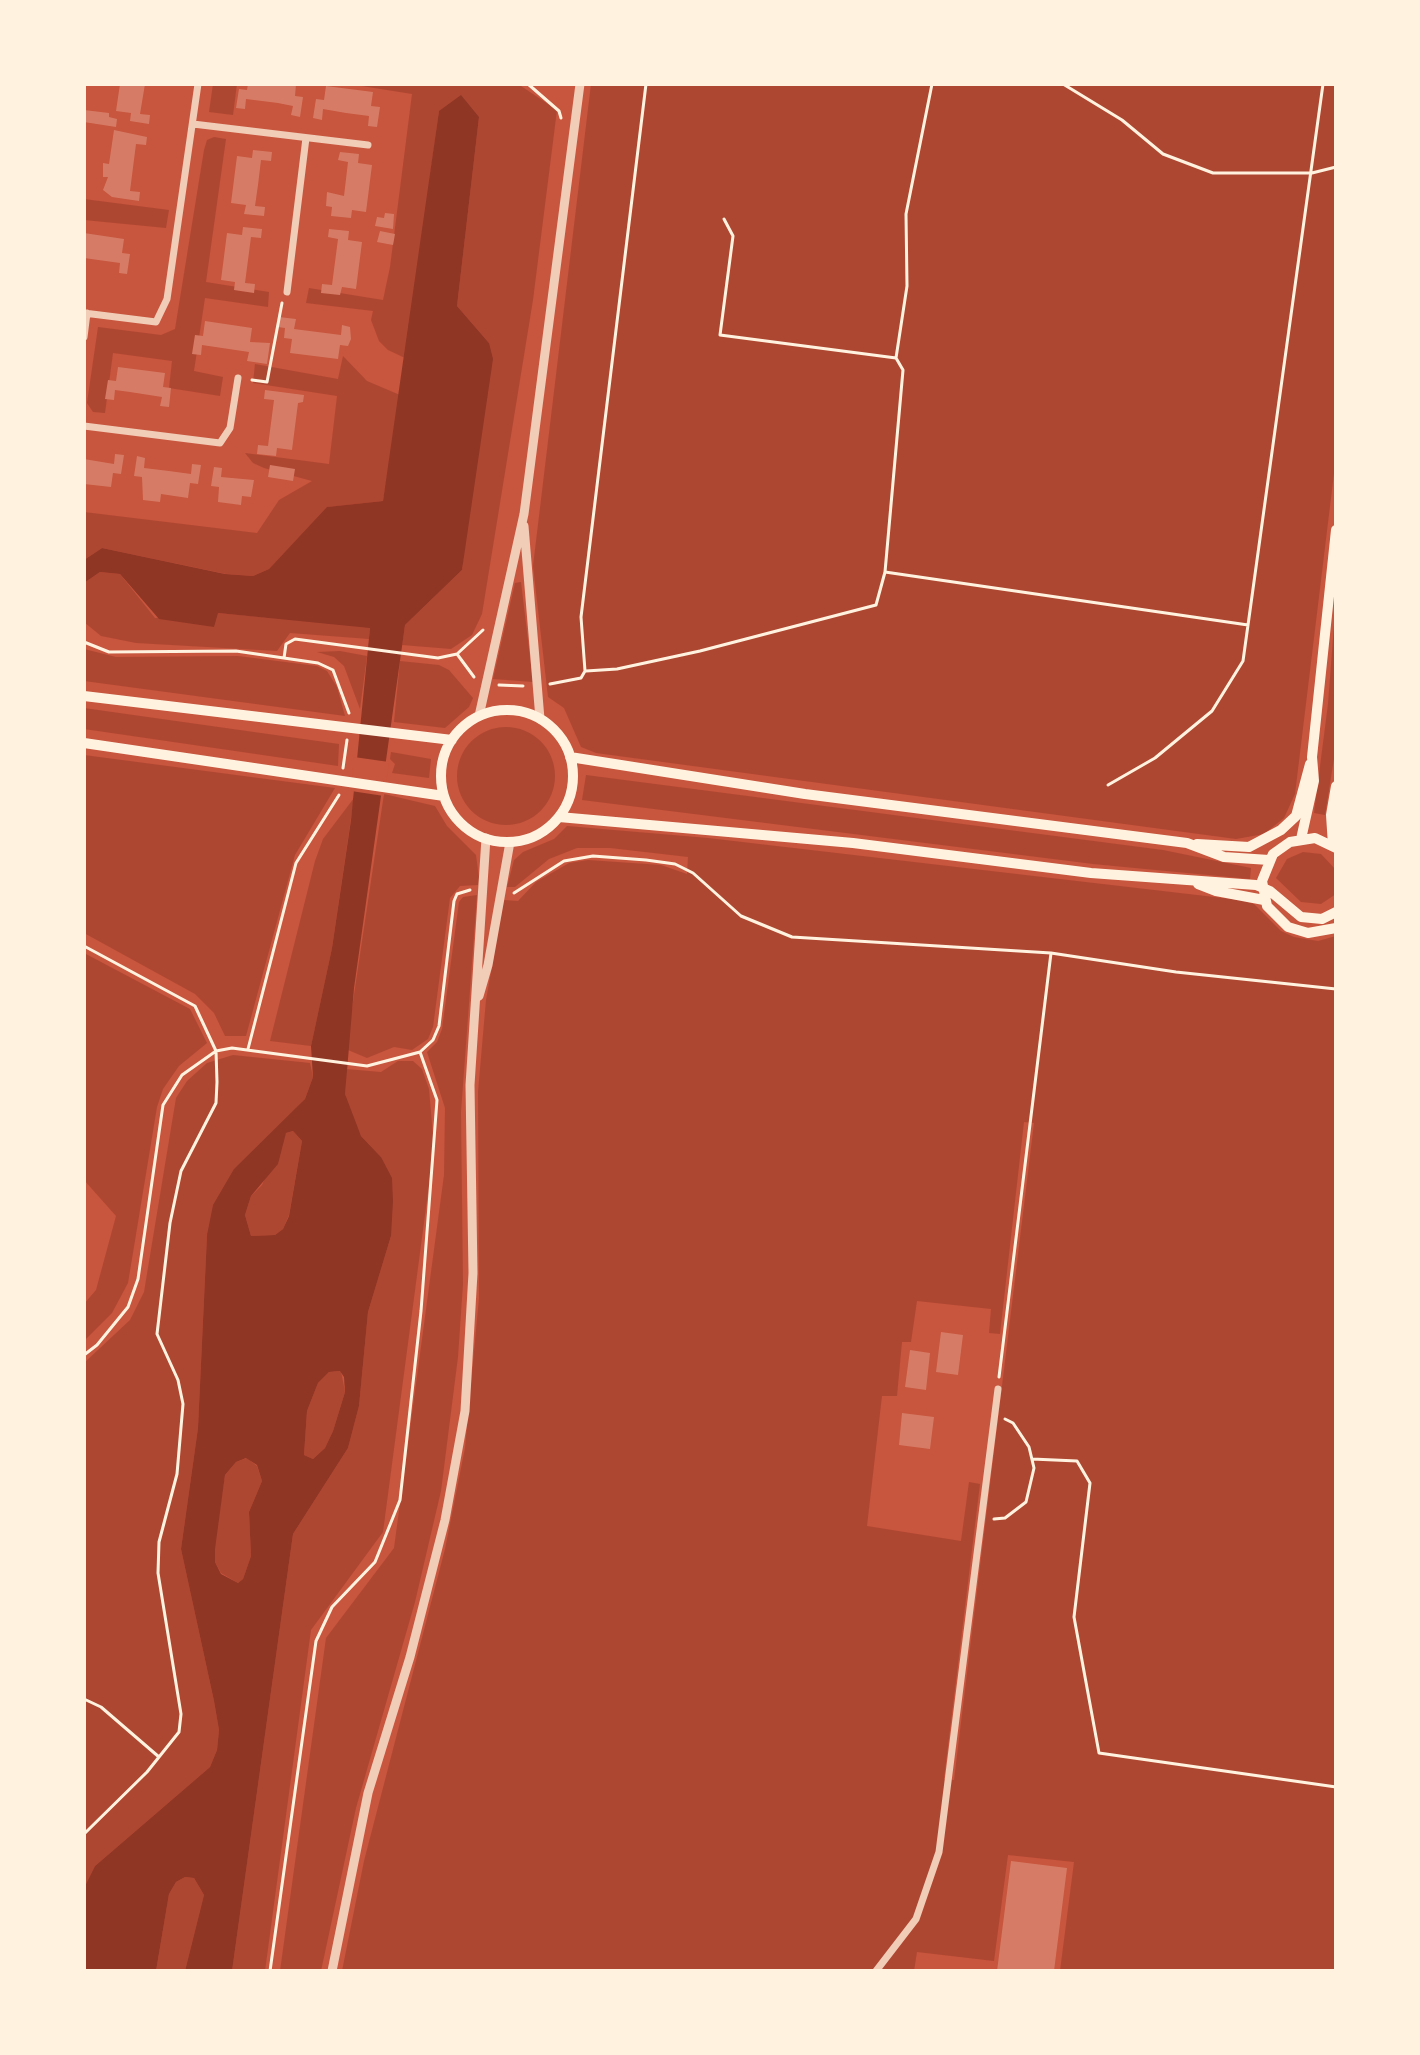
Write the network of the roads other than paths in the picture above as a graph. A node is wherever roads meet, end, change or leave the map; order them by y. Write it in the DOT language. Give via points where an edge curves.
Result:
graph roads {
  1 [pos="198,84"];
  2 [pos="580,84"];
  3 [pos="193,124"];
  4 [pos="306,138"];
  5 [pos="368,145"];
  6 [pos="287,292"];
  7 [pos="85,313"];
  8 [pos="84,337"];
  9 [pos="238,378"];
  10 [pos="84,426"];
  11 [pos="524,514"];
  12 [pos="1336,530"];
  13 [pos="84,696"];
  14 [pos="479,716"];
  15 [pos="540,719"];
  16 [pos="452,740"];
  17 [pos="84,743"];
  18 [pos="570,757"];
  19 [pos="1312,757"];
  20 [pos="1336,786"];
  21 [pos="444,796"];
  22 [pos="559,817"];
  23 [pos="486,838"];
  24 [pos="1301,839"];
  25 [pos="510,842"];
  26 [pos="1187,843"];
  27 [pos="1334,846"];
  28 [pos="1269,860"];
  29 [pos="1197,883"];
  30 [pos="1262,887"];
  31 [pos="1264,900"];
  32 [pos="1336,912"];
  33 [pos="1336,928"];
  34 [pos="476,1007"];
  35 [pos="998,1389"];
  36 [pos="332,1971"];
  37 [pos="876,1971"];
  1 -- 3 [label="street"];
  2 -- 11 [label="street"];
  3 -- 4 [label="street"];
  3 -- 7 [label="street" via="167,299 156,322"];
  4 -- 5 [label="street"];
  4 -- 6 [label="street"];
  7 -- 8 [label="street"];
  9 -- 10 [label="street" via="230,428 220,443"];
  11 -- 14 [label="street"];
  11 -- 15 [label="street"];
  12 -- 19 [label="main road"];
  13 -- 16 [label="main road"];
  14 -- 15 [label="main road" via="510,710"];
  14 -- 16 [label="main road"];
  15 -- 18 [label="main road"];
  16 -- 21 [label="main road" via="442,767"];
  17 -- 21 [label="main road"];
  18 -- 22 [label="main road" via="572,788"];
  18 -- 26 [label="main road" via="805,794"];
  19 -- 24 [label="main road" via="1311,805"];
  19 -- 26 [label="main road" via="1296,816 1281,830 1249,847"];
  20 -- 27 [label="main road" via="1331,815"];
  21 -- 23 [label="main road" via="460,822"];
  22 -- 25 [label="main road" via="542,832"];
  22 -- 29 [label="main road" via="853,843"];
  23 -- 25 [label="main road"];
  23 -- 34 [label="street"];
  24 -- 27 [label="main road"];
  24 -- 28 [label="main road" via="1281,847"];
  25 -- 34 [label="street"];
  26 -- 28 [label="main road" via="1224,857"];
  28 -- 30 [label="main road"];
  29 -- 30 [label="main road"];
  29 -- 31 [label="main road"];
  30 -- 31 [label="main road"];
  30 -- 32 [label="main road" via="1301,917 1322,919"];
  31 -- 33 [label="main road" via="1280,921 1298,931"];
  34 -- 36 [label="street" via="470,1085 473,1273 465,1411 445,1520 368,1793"];
  35 -- 37 [label="street" via="939,1852 916,1919"];
}
